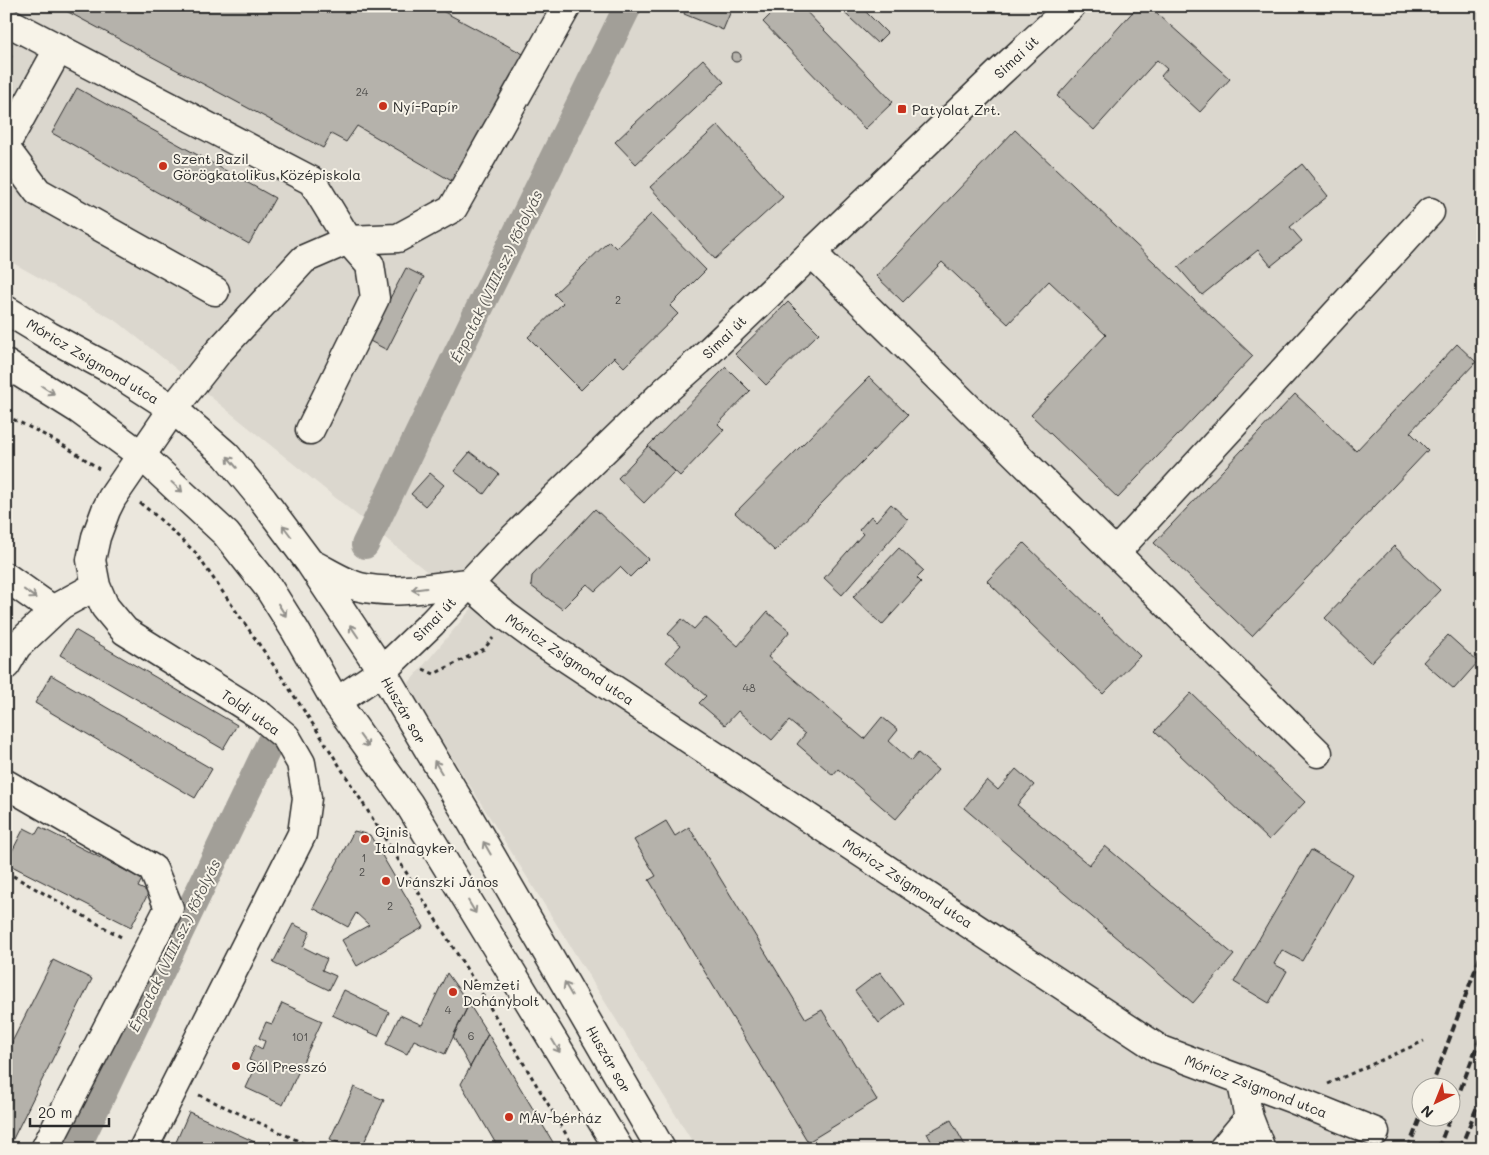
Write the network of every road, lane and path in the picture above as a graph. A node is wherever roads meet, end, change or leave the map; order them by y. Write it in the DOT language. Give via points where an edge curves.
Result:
graph roads {
  1 [pos="567,6"];
  2 [pos="1071,6"];
  3 [pos="6,21"];
  4 [pos="59,48"];
  5 [pos="6,144"];
  6 [pos="6,149"];
  7 [pos="1430,212"];
  8 [pos="348,240"];
  9 [pos="812,254"];
  10 [pos="215,291"];
  11 [pos="6,310"];
  12 [pos="6,364"];
  13 [pos="173,409"];
  14 [pos="310,430"];
  15 [pos="140,454"];
  16 [pos="1116,554"];
  17 [pos="310,563"];
  18 [pos="6,577"];
  19 [pos="468,583"];
  20 [pos="96,586"];
  21 [pos="54,611"];
  22 [pos="6,665"];
  23 [pos="382,672"];
  24 [pos="336,702"];
  25 [pos="1318,753"];
  26 [pos="6,784"];
  27 [pos="6,872"];
  28 [pos="146,951"];
  29 [pos="1424,1042"];
  30 [pos="1241,1079"];
  31 [pos="176,1085"];
  32 [pos="1293,1099"];
  33 [pos="1249,1118"];
  34 [pos="1375,1132"];
  35 [pos="45,1149"];
  36 [pos="143,1149"];
  37 [pos="316,1149"];
  38 [pos="618,1149"];
  39 [pos="662,1149"];
  40 [pos="1222,1149"];
  41 [pos="1261,1149"];
  1 -- 8 [label="main road" via="453,208 398,238"];
  2 -- 9 [label="main road, Simai út"];
  3 -- 4 [label="main road"];
  4 -- 5 [label="main road"];
  4 -- 8 [label="main road" via="312,181"];
  6 -- 10 [label="main road" via="38,192"];
  7 -- 16 [label="main road"];
  8 -- 13 [label="main road, Toldi utca" via="304,259 218,352"];
  8 -- 14 [label="main road" via="370,265 375,298"];
  9 -- 16 [label="main road"];
  9 -- 19 [label="main road, Simai út" via="665,391"];
  11 -- 13 [label="main road, Móricz Zsigmond utca" via="114,371"];
  12 -- 15 [label="main road, one-way" via="78,409"];
  13 -- 15 [label="main road, Toldi utca"];
  17 -- 13 [label="main road, Móricz Zsigmond utca, one-way" via="226,455"];
  15 -- 20 [label="main road, Toldi utca" via="109,504 96,537 91,560"];
  15 -- 24 [label="main road, one-way" via="226,534 268,587"];
  16 -- 25 [label="main road"];
  19 -- 17 [label="main road, one-way" via="386,590 358,586"];
  23 -- 17 [label="main road, Móricz Zsigmond utca, one-way"];
  18 -- 21 [label="main road, one-way"];
  19 -- 23 [label="main road, Simai út"];
  19 -- 30 [label="main road, Móricz Zsigmond utca" via="536,638 1159,1049"];
  20 -- 21 [label="main road"];
  20 -- 31 [label="main road, Toldi utca" via="105,606 125,631 261,716 286,738 301,763 307,798 302,834"];
  21 -- 22 [label="main road" via="17,646"];
  23 -- 24 [label="main road, Huszár sor"];
  39 -- 23 [label="main road, Huszár sor, one-way"];
  24 -- 38 [label="main road, one-way" via="409,804"];
  26 -- 28 [label="main road" via="152,869 169,908"];
  27 -- 28 [label="path"];
  28 -- 35 [label="main road"];
  29 -- 32 [label="path"];
  30 -- 32 [label="main road, Móricz Zsigmond utca"];
  30 -- 33 [label="main road"];
  31 -- 36 [label="main road, Toldi utca"];
  31 -- 37 [label="path"];
  32 -- 34 [label="main road, Móricz Zsigmond utca"];
  33 -- 40 [label="main road"];
  33 -- 41 [label="main road"];
}
